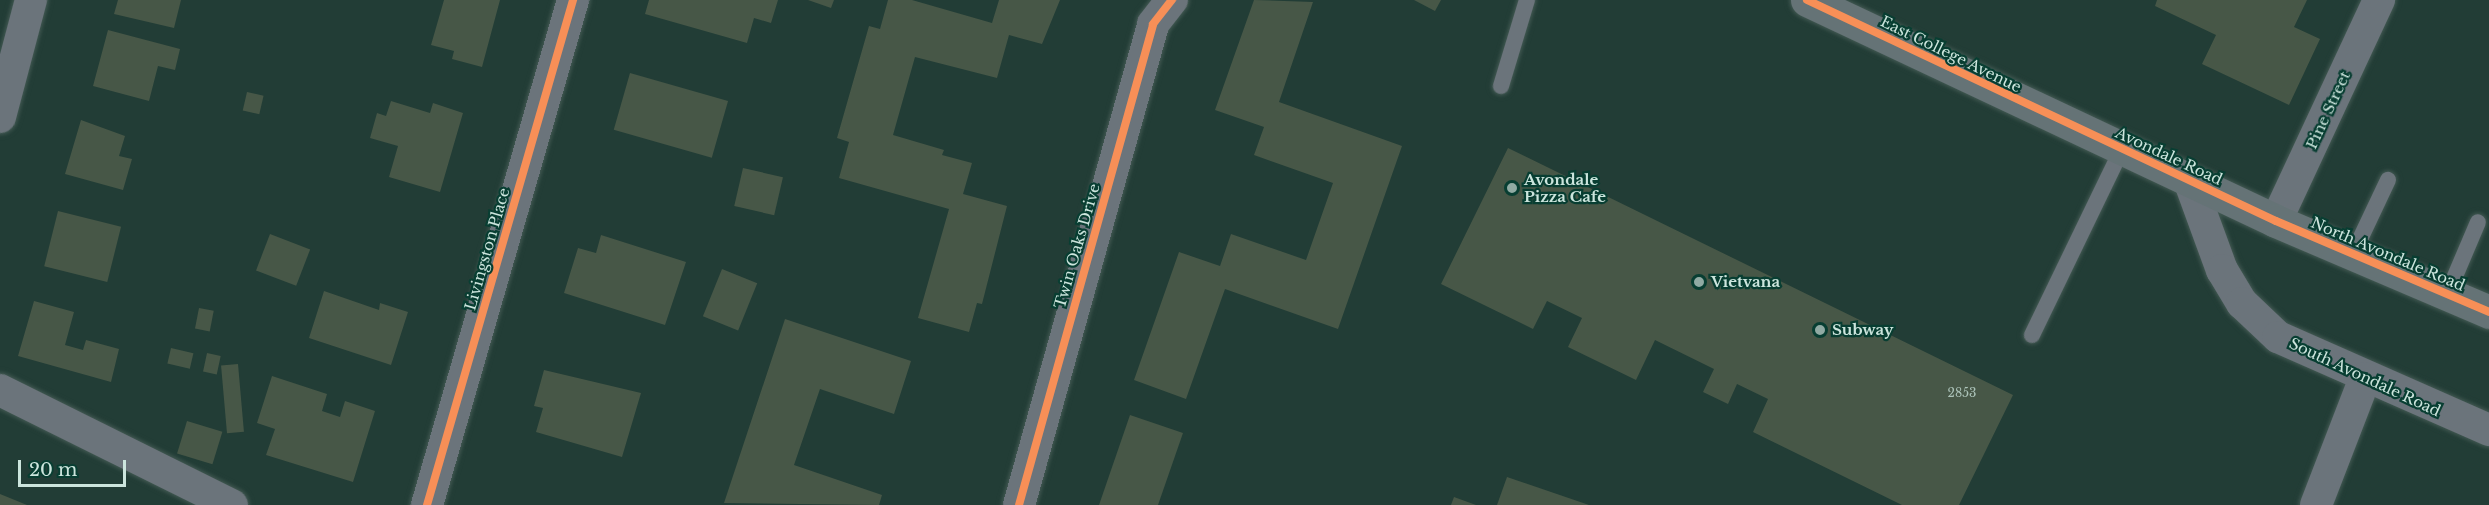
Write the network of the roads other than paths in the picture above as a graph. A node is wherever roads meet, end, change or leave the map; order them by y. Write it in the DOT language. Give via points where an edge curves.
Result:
graph roads {
  1 [pos="31,0"];
  2 [pos="573,0"];
  3 [pos="1527,0"];
  4 [pos="1807,0"];
  5 [pos="2379,0"];
  6 [pos="1158,8"];
  7 [pos="1502,86"];
  8 [pos="0,117"];
  9 [pos="2051,117"];
  10 [pos="2122,149"];
  11 [pos="2189,180"];
  12 [pos="2388,180"];
  13 [pos="2276,221"];
  14 [pos="2478,222"];
  15 [pos="2353,254"];
  16 [pos="2447,295"];
  17 [pos="2489,312"];
  18 [pos="2032,334"];
  19 [pos="2365,378"];
  20 [pos="0,390"];
  21 [pos="2489,430"];
  22 [pos="232,505"];
  23 [pos="427,505"];
  24 [pos="1019,505"];
  25 [pos="2316,505"];
  1 -- 8 [label="street"];
  2 -- 23 [label="street, Livingston Place"];
  3 -- 7 [label="lane"];
  4 -- 9 [label="main road, East College Avenue"];
  5 -- 13 [label="street, Pine Street"];
  6 -- 24 [label="street, Twin Oaks Drive"];
  9 -- 10 [label="main road, Avondale Road"];
  10 -- 11 [label="main road, Avondale Road"];
  10 -- 18 [label="lane"];
  11 -- 13 [label="main road, Avondale Road"];
  11 -- 19 [label="street, South Avondale Road" via="2222,270 2242,303 2278,337"];
  12 -- 15 [label="lane"];
  13 -- 15 [label="main road, North Avondale Road"];
  14 -- 16 [label="lane"];
  15 -- 16 [label="main road, North Avondale Road"];
  16 -- 17 [label="main road, North Avondale Road"];
  19 -- 21 [label="street, South Avondale Road"];
  19 -- 25 [label="street"];
  20 -- 22 [label="street"];
}
